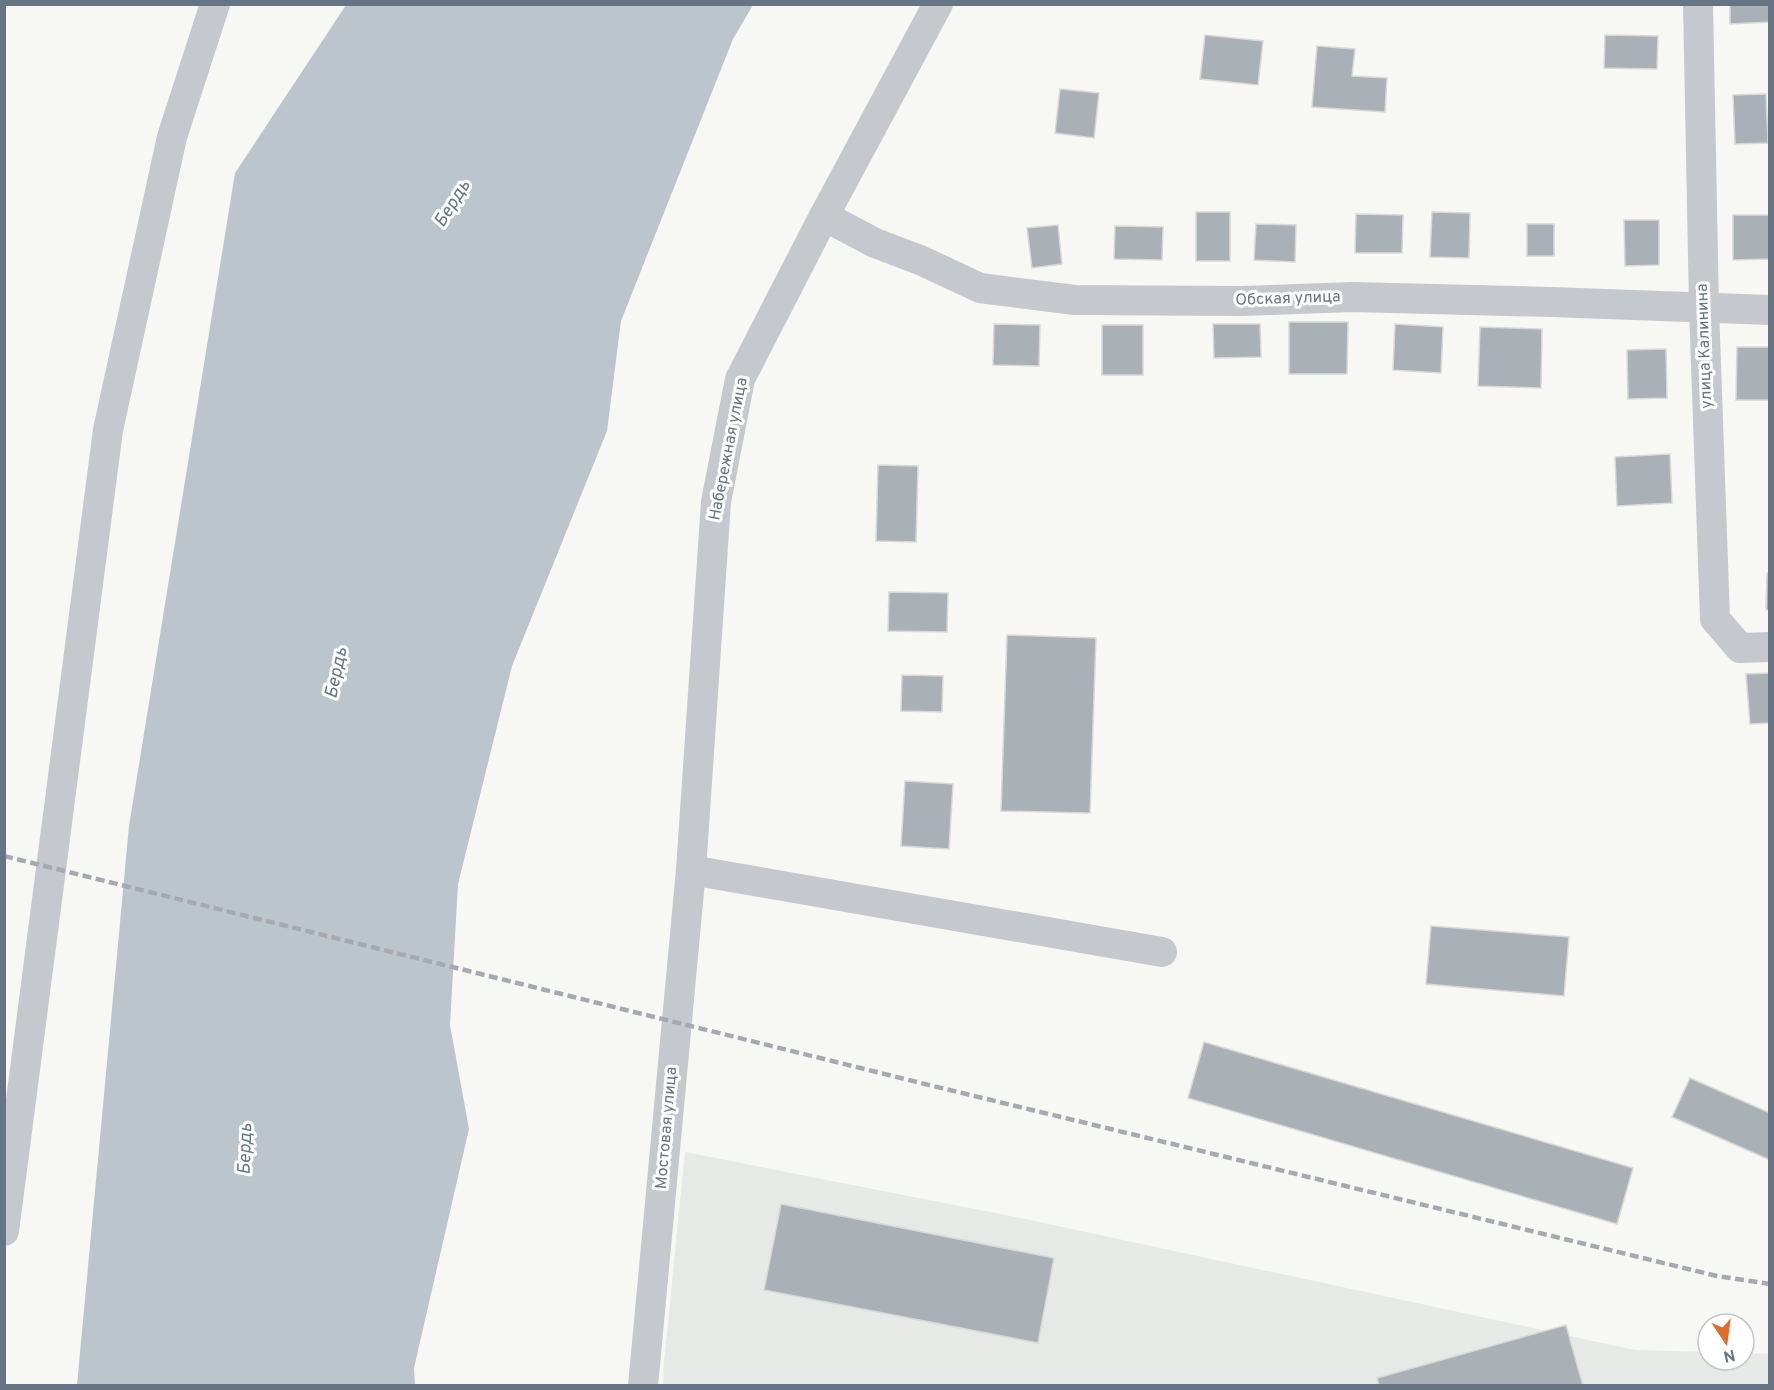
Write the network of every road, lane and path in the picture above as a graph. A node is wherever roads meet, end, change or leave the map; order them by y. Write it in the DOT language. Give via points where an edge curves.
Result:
graph roads {
  1 [pos="215,4"];
  2 [pos="938,4"];
  3 [pos="1698,4"];
  4 [pos="824,216"];
  5 [pos="1704,307"];
  6 [pos="1770,310"];
  7 [pos="1770,647"];
  8 [pos="691,870"];
  9 [pos="1162,952"];
  10 [pos="4,1231"];
  11 [pos="643,1386"];
  1 -- 10 [label="street" via="172,137 108,430"];
  2 -- 4 [label="street, Набережная улица"];
  3 -- 5 [label="street, улица Калинина"];
  4 -- 5 [label="street, Обская улица" via="875,243 980,288 1075,300 1352,297"];
  4 -- 8 [label="street, Набережная улица" via="740,379 716,502"];
  5 -- 6 [label="street, Обская улица"];
  5 -- 7 [label="street, улица Калинина" via="1715,618 1740,648"];
  8 -- 9 [label="street"];
  8 -- 11 [label="street, Мостовая улица"];
}
